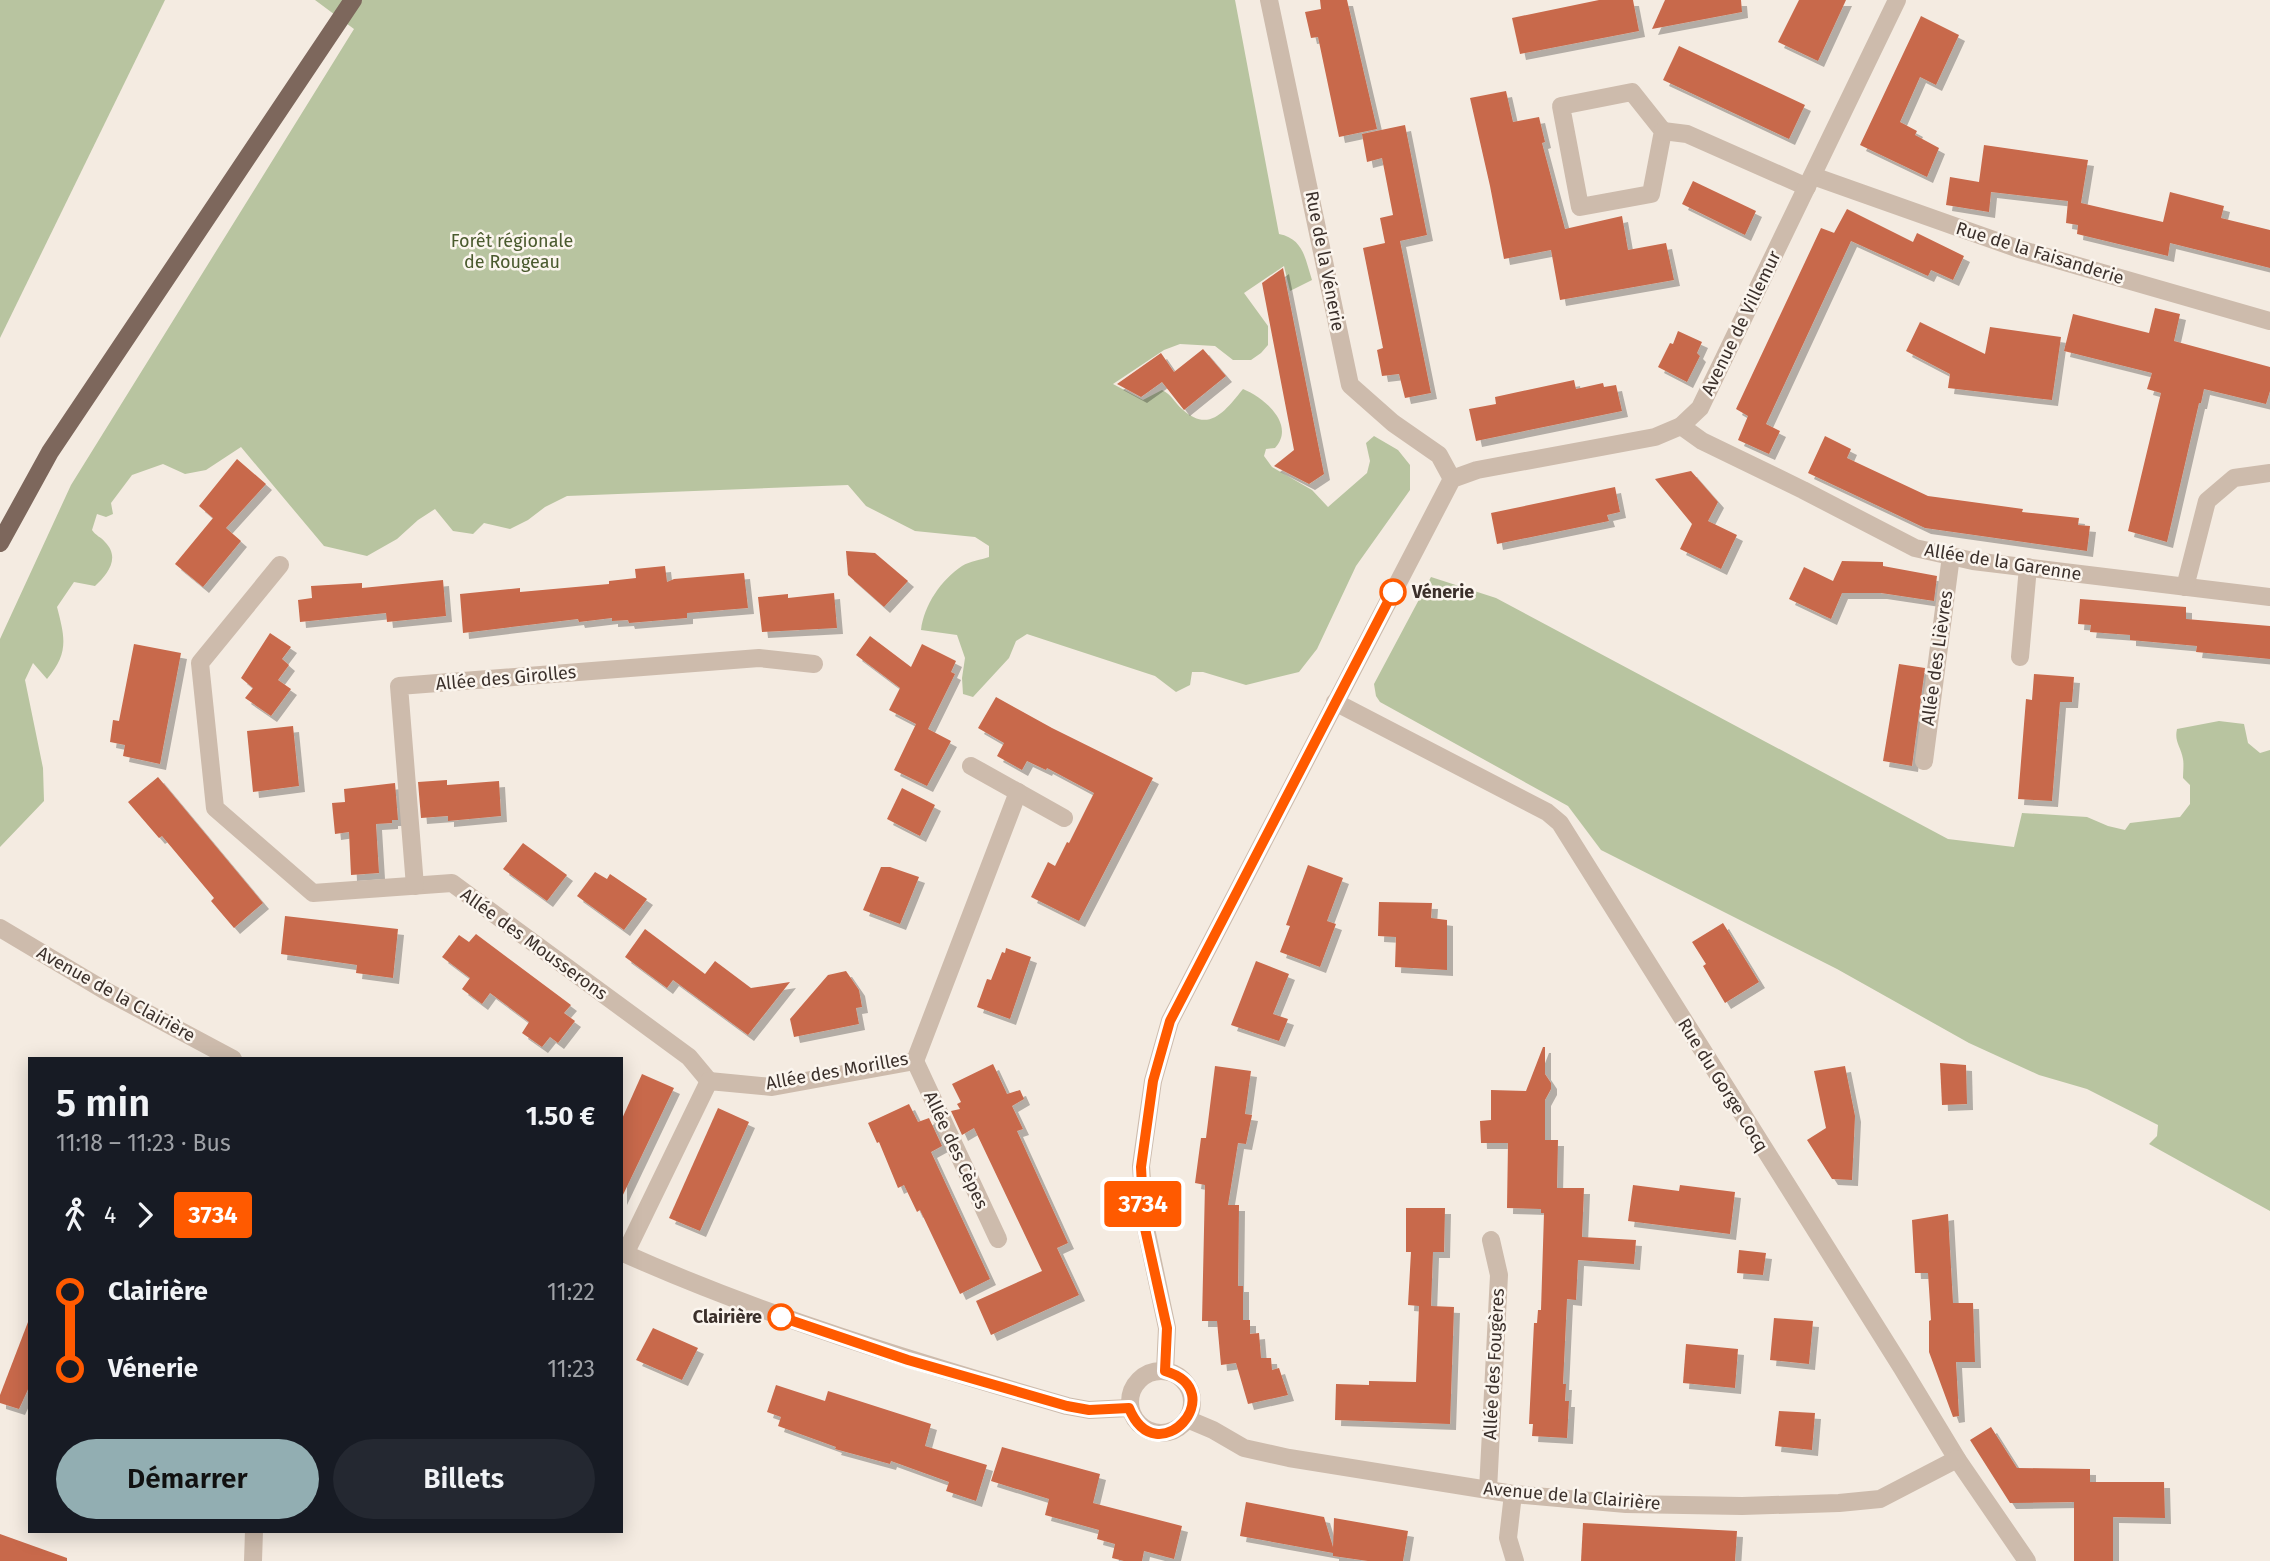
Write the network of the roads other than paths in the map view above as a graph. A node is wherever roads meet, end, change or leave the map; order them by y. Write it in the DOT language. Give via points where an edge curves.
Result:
graph roads {
  1 [pos="354,0"];
  2 [pos="1269,0"];
  3 [pos="1896,0"];
  4 [pos="1663,131"];
  5 [pos="1810,182"];
  6 [pos="2270,321"];
  7 [pos="1681,426"];
  8 [pos="2270,473"];
  9 [pos="1452,479"];
  10 [pos="0,543"];
  11 [pos="1951,556"];
  12 [pos="280,565"];
  13 [pos="2028,567"];
  14 [pos="2185,587"];
  15 [pos="2270,597"];
  16 [pos="2020,657"];
  17 [pos="814,664"];
  18 [pos="1335,702"];
  19 [pos="1924,761"];
  20 [pos="971,765"];
  21 [pos="1018,792"];
  22 [pos="1064,818"];
  23 [pos="415,886"];
  24 [pos="0,928"];
  25 [pos="229,1057"];
  26 [pos="915,1061"];
  27 [pos="709,1082"];
  28 [pos="998,1239"];
  29 [pos="1491,1240"];
  30 [pos="623,1253"];
  31 [pos="1165,1371"];
  32 [pos="1129,1408"];
  33 [pos="1187,1419"];
  34 [pos="1957,1459"];
  35 [pos="1488,1490"];
  36 [pos="1513,1494"];
  37 [pos="254,1533"];
  38 [pos="253,1561"];
  39 [pos="1515,1561"];
  40 [pos="2027,1561"];
  1 -- 10 [label="main road" via="50,452"];
  2 -- 9 [label="street, Rue de la Vénerie" via="1350,384 1439,455"];
  3 -- 5 [label="street, Avenue de Villemur"];
  4 -- 4 [label="street" via="1632,92 1561,106 1580,207 1651,194"];
  4 -- 5 [label="street, Rue de la Faisanderie" via="1688,134"];
  5 -- 6 [label="street, Rue de la Faisanderie" via="2019,249"];
  5 -- 7 [label="street, Avenue de Villemur" via="1700,408"];
  7 -- 9 [label="street, Avenue de Villemur" via="1655,437 1477,470"];
  7 -- 11 [label="street, Allée de la Garenne" via="1702,441 1915,548"];
  8 -- 14 [label="street" via="2234,478 2207,501"];
  9 -- 18 [label="street"];
  11 -- 13 [label="street, Allée de la Garenne"];
  11 -- 19 [label="street, Allée des Lièvres"];
  12 -- 23 [label="street, Allée des Mousserons" via="200,663 215,808 313,893"];
  13 -- 14 [label="street, Allée de la Garenne"];
  13 -- 16 [label="street"];
  14 -- 15 [label="street, Allée de la Garenne"];
  17 -- 23 [label="street, Allée des Girolles" via="759,658 399,686"];
  18 -- 31 [label="street" via="1170,1021 1153,1081 1141,1167 1144,1224 1167,1328"];
  18 -- 34 [label="street, Rue du Gorge Cocq" via="1547,812 1560,823"];
  20 -- 21 [label="street"];
  21 -- 22 [label="street"];
  21 -- 26 [label="street, Allée des Morilles"];
  23 -- 27 [label="street, Allée des Mousserons" via="452,883 689,1057"];
  24 -- 25 [label="street, Avenue de la Clairière"];
  26 -- 27 [label="street, Allée des Morilles" via="772,1087"];
  26 -- 28 [label="street, Allée des Cèpes"];
  27 -- 30 [label="street"];
  29 -- 35 [label="street, Allée des Fougères" via="1499,1275"];
  30 -- 32 [label="street" via="753,1308 908,1360 1067,1406"];
  31 -- 32 [label="street" via="1154,1371 1138,1381"];
  31 -- 33 [label="street" via="1175,1374 1189,1389 1192,1409"];
  32 -- 33 [label="street" via="1141,1427 1161,1434 1172,1432"];
  33 -- 35 [label="street, Avenue de la Clairière" via="1244,1448"];
  34 -- 36 [label="street, Avenue de la Clairière" via="1880,1499 1839,1503 1626,1504"];
  34 -- 40 [label="street, Rue du Gorge Cocq"];
  35 -- 36 [label="street, Avenue de la Clairière"];
  36 -- 39 [label="street" via="1508,1538"];
  37 -- 38 [label="street"];
}
